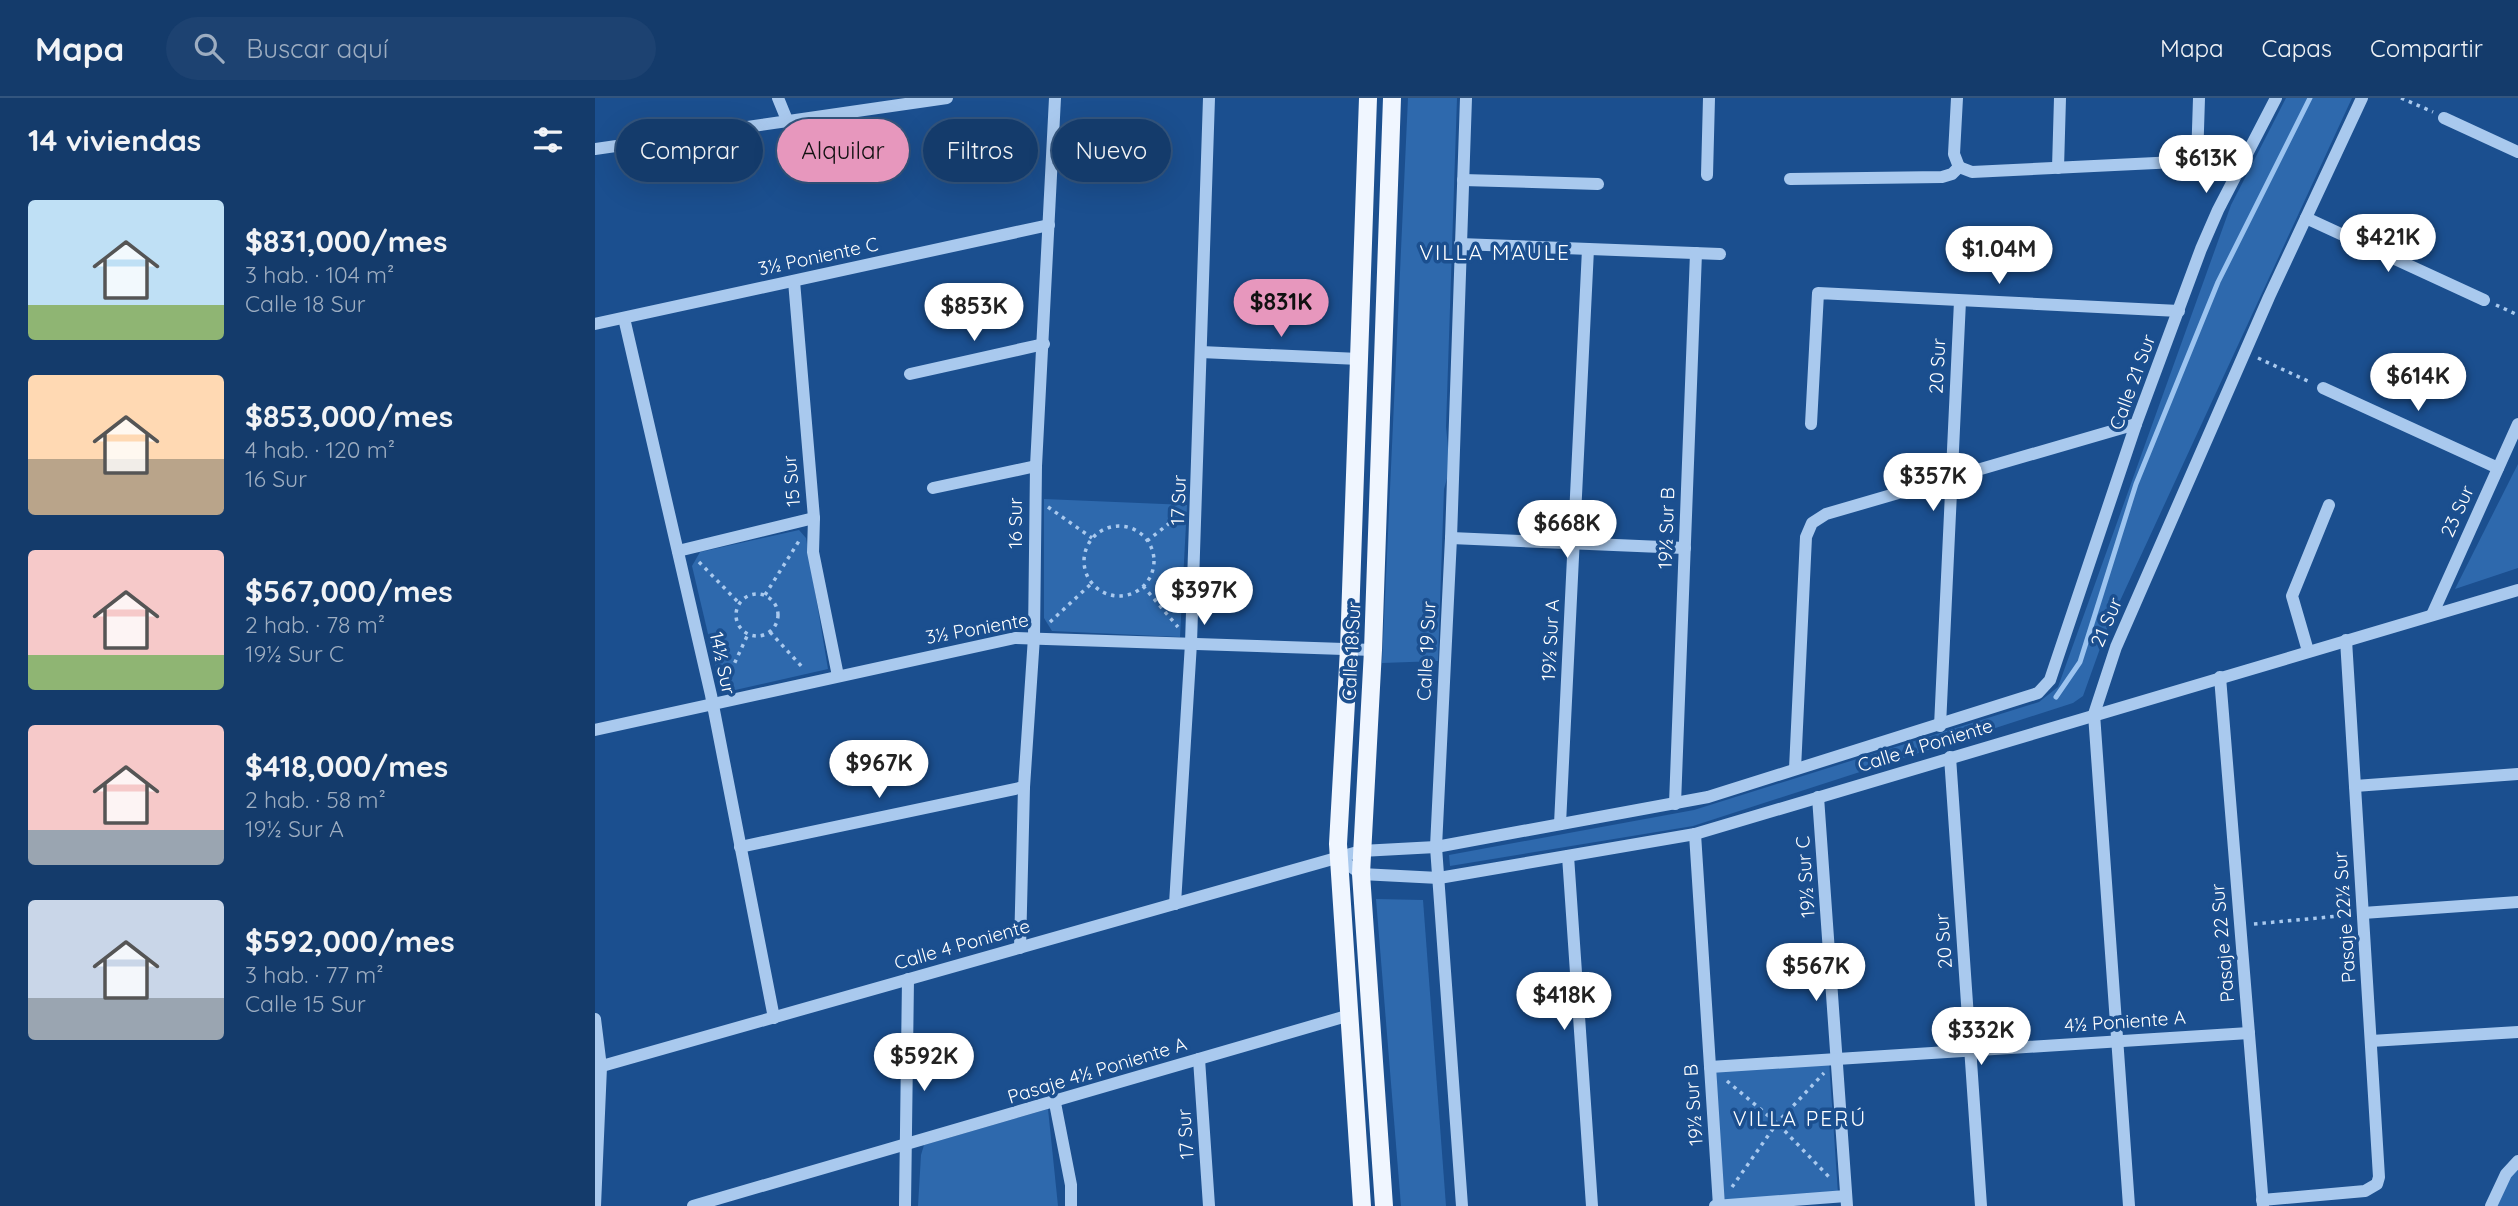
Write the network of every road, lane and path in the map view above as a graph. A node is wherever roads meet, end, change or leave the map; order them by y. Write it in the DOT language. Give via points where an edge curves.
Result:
graph roads {
  1 [pos="778,98"];
  2 [pos="940,98"];
  3 [pos="1055,98"];
  4 [pos="1209,98"];
  5 [pos="1368,98"];
  6 [pos="1392,98"];
  7 [pos="1466,98"];
  8 [pos="1709,98"];
  9 [pos="1957,98"];
  10 [pos="2060,98"];
  11 [pos="2199,98"];
  12 [pos="2276,98"];
  13 [pos="2362,98"];
  14 [pos="2401,98"];
  15 [pos="2444,118"];
  16 [pos="787,119"];
  17 [pos="794,119"];
  18 [pos="777,122"];
  19 [pos="595,149"];
  20 [pos="2518,152"];
  21 [pos="2197,161"];
  22 [pos="2242,163"];
  23 [pos="1959,167"];
  24 [pos="2058,168"];
  25 [pos="1707,174"];
  26 [pos="1790,179"];
  27 [pos="1463,180"];
  28 [pos="1598,184"];
  29 [pos="2306,218"];
  30 [pos="1049,225"];
  31 [pos="1460,244"];
  32 [pos="1588,249"];
  33 [pos="1696,253"];
  34 [pos="1720,254"];
  35 [pos="794,281"];
  36 [pos="1960,300"];
  37 [pos="2484,300"];
  38 [pos="2179,311"];
  39 [pos="2518,315"];
  40 [pos="624,318"];
  41 [pos="595,324"];
  42 [pos="1045,344"];
  43 [pos="1202,352"];
  44 [pos="2245,352"];
  45 [pos="1359,359"];
  46 [pos="910,374"];
  47 [pos="2323,388"];
  48 [pos="1811,424"];
  49 [pos="2136,424"];
  50 [pos="2518,424"];
  51 [pos="1036,466"];
  52 [pos="2498,468"];
  53 [pos="1951,480"];
  54 [pos="933,488"];
  55 [pos="1035,496"];
  56 [pos="1197,501"];
  57 [pos="2329,505"];
  58 [pos="814,517"];
  59 [pos="1092,538"];
  60 [pos="1451,538"];
  61 [pos="1147,541"];
  62 [pos="1574,543"];
  63 [pos="1685,548"];
  64 [pos="678,551"];
  65 [pos="1092,583"];
  66 [pos="1143,586"];
  67 [pos="2518,590"];
  68 [pos="765,595"];
  69 [pos="739,603"];
  70 [pos="2432,615"];
  71 [pos="770,632"];
  72 [pos="748,635"];
  73 [pos="1034,636"];
  74 [pos="2346,640"];
  75 [pos="1191,643"];
  76 [pos="1349,649"];
  77 [pos="1373,650"];
  78 [pos="2308,651"];
  79 [pos="804,669"];
  80 [pos="838,676"];
  81 [pos="2220,677"];
  82 [pos="2045,688"];
  83 [pos="712,700"];
  84 [pos="2094,713"];
  85 [pos="1940,726"];
  86 [pos="595,730"];
  87 [pos="1950,757"];
  88 [pos="1795,769"];
  89 [pos="2518,774"];
  90 [pos="2355,786"];
  91 [pos="1024,787"];
  92 [pos="1818,797"];
  93 [pos="1675,804"];
  94 [pos="1560,824"];
  95 [pos="1695,834"];
  96 [pos="740,846"];
  97 [pos="1436,847"];
  98 [pos="1361,851"];
  99 [pos="1568,856"];
  100 [pos="1339,858"];
  101 [pos="1361,874"];
  102 [pos="1439,878"];
  103 [pos="2518,902"];
  104 [pos="1175,904"];
  105 [pos="2363,914"];
  106 [pos="2240,925"];
  107 [pos="1020,948"];
  108 [pos="908,979"];
  109 [pos="1350,1015"];
  110 [pos="595,1018"];
  111 [pos="774,1018"];
  112 [pos="2518,1032"];
  113 [pos="2249,1033"];
  114 [pos="2117,1041"];
  115 [pos="2371,1041"];
  116 [pos="1970,1051"];
  117 [pos="1199,1059"];
  118 [pos="1837,1059"];
  119 [pos="598,1067"];
  120 [pos="1710,1067"];
  121 [pos="1055,1103"];
  122 [pos="1777,1123"];
  123 [pos="907,1145"];
  124 [pos="2518,1161"];
  125 [pos="1847,1201"];
  126 [pos="2262,1203"];
  127 [pos="596,1206"];
  128 [pos="693,1206"];
  129 [pos="905,1206"];
  130 [pos="1071,1206"];
  131 [pos="1209,1206"];
  132 [pos="1362,1206"];
  133 [pos="1384,1206"];
  134 [pos="1462,1206"];
  135 [pos="1592,1206"];
  136 [pos="1717,1206"];
  137 [pos="1981,1206"];
  138 [pos="2129,1206"];
  139 [pos="2491,1206"];
  1 -- 16 [label="street"];
  2 -- 17 [label="street"];
  3 -- 30 [label="street, 16 Sur"];
  4 -- 43 [label="street, 17 Sur"];
  5 -- 45 [label="main road, Calle 18 Sur"];
  6 -- 77 [label="main road, Calle 18 Sur"];
  7 -- 27 [label="street, Calle 19 Sur"];
  8 -- 25 [label="street"];
  9 -- 23 [label="street" via="1954,154"];
  10 -- 24 [label="street"];
  11 -- 21 [label="street"];
  12 -- 22 [label="street, Calle 21 Sur"];
  13 -- 29 [label="street, 21 Sur"];
  14 -- 15 [label="path"];
  15 -- 20 [label="street"];
  18 -- 19 [label="street"];
  21 -- 22 [label="street"];
  21 -- 24 [label="street"];
  22 -- 38 [label="street, Calle 21 Sur" via="2218,210"];
  23 -- 24 [label="street" via="1972,172"];
  23 -- 26 [label="street" via="1942,177"];
  27 -- 28 [label="street"];
  27 -- 31 [label="street, Calle 19 Sur"];
  29 -- 37 [label="street"];
  29 -- 44 [label="street, 21 Sur"];
  30 -- 35 [label="street, 3½ Poniente C"];
  30 -- 42 [label="street, 16 Sur"];
  31 -- 32 [label="street"];
  31 -- 60 [label="street, Calle 19 Sur"];
  32 -- 33 [label="street"];
  32 -- 62 [label="street, 19½ Sur A"];
  33 -- 34 [label="street"];
  33 -- 63 [label="street, 19½ Sur B"];
  35 -- 40 [label="street, 3½ Poniente C"];
  35 -- 58 [label="street, 15 Sur"];
  36 -- 38 [label="street"];
  36 -- 48 [label="street" via="1818,293"];
  36 -- 53 [label="street, 20 Sur"];
  37 -- 39 [label="path"];
  38 -- 49 [label="street, Calle 21 Sur"];
  40 -- 41 [label="street, 3½ Poniente C"];
  40 -- 64 [label="street, 14½ Sur"];
  42 -- 46 [label="street"];
  42 -- 51 [label="street, 16 Sur"];
  43 -- 45 [label="street"];
  43 -- 56 [label="street, 17 Sur"];
  44 -- 47 [label="path"];
  44 -- 84 [label="street, 21 Sur" via="2116,647"];
  45 -- 76 [label="main road, Calle 18 Sur"];
  47 -- 52 [label="street"];
  49 -- 53 [label="street"];
  49 -- 82 [label="street, Calle 21 Sur"];
  50 -- 52 [label="street, 23 Sur"];
  51 -- 54 [label="street"];
  51 -- 55 [label="street, 16 Sur"];
  52 -- 70 [label="street, 23 Sur"];
  53 -- 85 [label="street, 20 Sur"];
  53 -- 88 [label="street" via="1820,516 1809,527"];
  55 -- 59 [label="path"];
  55 -- 73 [label="street, 16 Sur"];
  56 -- 61 [label="path"];
  56 -- 75 [label="street, 17 Sur"];
  57 -- 78 [label="street" via="2293,590 2294,609"];
  58 -- 64 [label="street"];
  58 -- 68 [label="path"];
  58 -- 80 [label="street, 15 Sur" via="813,552"];
  59 -- 61 [label="path" via="1101,530 1124,526"];
  59 -- 65 [label="path" via="1084,561"];
  60 -- 62 [label="street"];
  60 -- 97 [label="street, Calle 19 Sur"];
  61 -- 66 [label="path" via="1153,567"];
  62 -- 63 [label="street"];
  62 -- 94 [label="street, 19½ Sur A"];
  63 -- 93 [label="street, 19½ Sur B"];
  64 -- 69 [label="path" via="699,562"];
  64 -- 83 [label="street, 14½ Sur"];
  65 -- 66 [label="path" via="1112,595"];
  65 -- 73 [label="path"];
  66 -- 75 [label="path"];
  67 -- 70 [label="street, Calle 4 Poniente"];
  68 -- 69 [label="path" via="751,594"];
  68 -- 71 [label="path" via="778,610 777,623"];
  69 -- 72 [label="path" via="737,624"];
  70 -- 74 [label="street, Calle 4 Poniente"];
  71 -- 72 [label="path"];
  71 -- 79 [label="path"];
  72 -- 83 [label="path" via="727,684"];
  73 -- 75 [label="street, 3½ Poniente"];
  73 -- 80 [label="street, 3½ Poniente"];
  73 -- 91 [label="street, 16 Sur"];
  74 -- 78 [label="street, Calle 4 Poniente"];
  74 -- 90 [label="street, Pasaje 22½ Sur"];
  75 -- 76 [label="street, 3½ Poniente"];
  75 -- 104 [label="street, 17 Sur"];
  76 -- 77 [label="street, 3½ Poniente"];
  76 -- 100 [label="main road, Calle 18 Sur"];
  77 -- 98 [label="main road, Calle 18 Sur"];
  78 -- 81 [label="street, Calle 4 Poniente"];
  80 -- 83 [label="street, 3½ Poniente"];
  81 -- 84 [label="street, Calle 4 Poniente"];
  81 -- 106 [label="street, Pasaje 22 Sur"];
  82 -- 85 [label="street, Calle 4 Poniente"];
  83 -- 86 [label="street, 3½ Poniente"];
  83 -- 96 [label="street, 14½ Sur"];
  84 -- 87 [label="street, Calle 4 Poniente"];
  84 -- 114 [label="street, 21 Sur"];
  85 -- 88 [label="street, Calle 4 Poniente"];
  87 -- 92 [label="street, Calle 4 Poniente"];
  87 -- 116 [label="street, 20 Sur"];
  88 -- 93 [label="street, Calle 4 Poniente"];
  89 -- 90 [label="street"];
  90 -- 105 [label="street, Pasaje 22½ Sur"];
  91 -- 96 [label="street"];
  91 -- 107 [label="street, 16 Sur"];
  92 -- 95 [label="street, Calle 4 Poniente"];
  92 -- 118 [label="street, 19½ Sur C"];
  93 -- 94 [label="street, Calle 4 Poniente"];
  94 -- 97 [label="street, Calle 4 Poniente"];
  95 -- 99 [label="street, Calle 4 Poniente"];
  95 -- 120 [label="street, 19½ Sur B"];
  96 -- 111 [label="street, 14½ Sur"];
  97 -- 98 [label="street, Calle 4 Poniente"];
  97 -- 102 [label="street, Calle 19 Sur"];
  98 -- 100 [label="street, Calle 4 Poniente"];
  98 -- 101 [label="main road, Calle 18 Sur"];
  99 -- 102 [label="street, Calle 4 Poniente"];
  99 -- 135 [label="street"];
  100 -- 101 [label="street"];
  100 -- 104 [label="street, Calle 4 Poniente"];
  100 -- 109 [label="main road, Calle 18 Sur"];
  101 -- 102 [label="street, Calle 4 Poniente"];
  101 -- 133 [label="main road, Calle 18 Sur"];
  102 -- 134 [label="street, Calle 19 Sur"];
  103 -- 105 [label="street"];
  104 -- 107 [label="street, Calle 4 Poniente"];
  105 -- 106 [label="path"];
  105 -- 115 [label="street, Pasaje 22½ Sur"];
  106 -- 113 [label="street, Pasaje 22 Sur"];
  107 -- 108 [label="street, Calle 4 Poniente"];
  108 -- 111 [label="street, Calle 4 Poniente"];
  108 -- 123 [label="street"];
  109 -- 117 [label="street, Pasaje 4½ Poniente A"];
  109 -- 132 [label="main road, Calle 18 Sur"];
  110 -- 119 [label="street"];
  111 -- 119 [label="street, Calle 4 Poniente"];
  112 -- 115 [label="street"];
  113 -- 114 [label="street, 4½ Poniente A"];
  113 -- 126 [label="street, Pasaje 22 Sur"];
  114 -- 116 [label="street, 4½ Poniente A"];
  114 -- 138 [label="street, 21 Sur"];
  115 -- 126 [label="street, Pasaje 22½ Sur" via="2377,1184 2358,1192"];
  116 -- 118 [label="street, 4½ Poniente A"];
  116 -- 137 [label="street, 20 Sur"];
  117 -- 121 [label="street, Pasaje 4½ Poniente A"];
  117 -- 131 [label="street, 17 Sur"];
  118 -- 120 [label="street, 4½ Poniente A"];
  118 -- 122 [label="path"];
  118 -- 125 [label="street, 19½ Sur C"];
  119 -- 127 [label="street"];
  120 -- 122 [label="path"];
  120 -- 136 [label="street, 19½ Sur B"];
  121 -- 123 [label="street, Pasaje 4½ Poniente A"];
  121 -- 130 [label="street"];
  122 -- 125 [label="path"];
  122 -- 136 [label="path"];
  123 -- 128 [label="street, Pasaje 4½ Poniente A"];
  123 -- 129 [label="street"];
  124 -- 139 [label="street" via="2506,1174"];
  125 -- 136 [label="street"];
}
